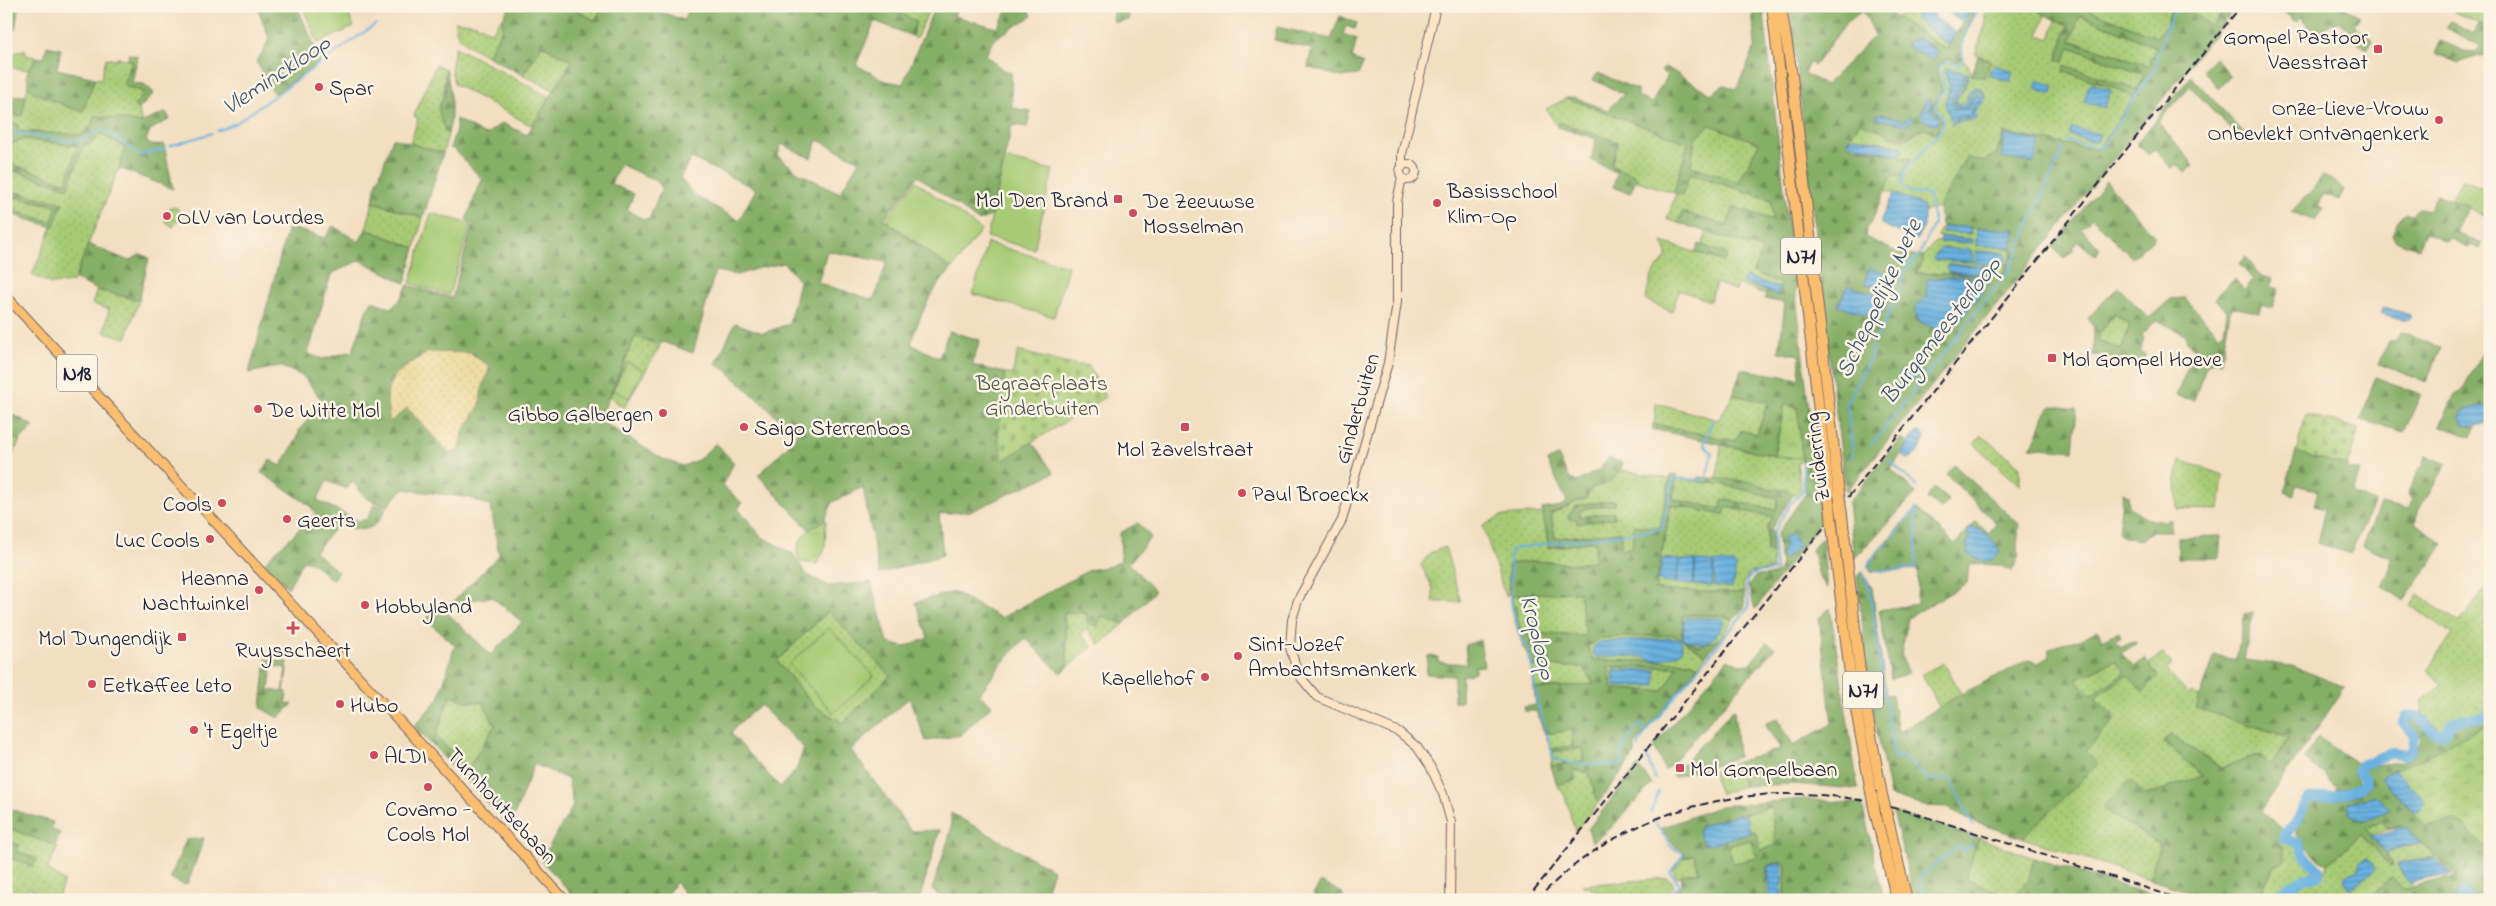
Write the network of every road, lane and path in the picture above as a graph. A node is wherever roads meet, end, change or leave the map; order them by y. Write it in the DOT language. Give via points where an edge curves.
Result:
graph roads {
  1 [pos="1436,6"];
  2 [pos="1772,6"];
  3 [pos="1781,6"];
  4 [pos="1405,165"];
  5 [pos="1404,178"];
  6 [pos="6,296"];
  7 [pos="565,900"];
  8 [pos="1450,900"];
  9 [pos="1897,900"];
  10 [pos="1907,900"];
  1 -- 4 [label="main road, Ginderbuiten" via="1403,151"];
  2 -- 9 [label="highway, Zuiderring / N71, bridge" via="1851,682 1871,792"];
  3 -- 10 [label="highway, Zuiderring / N71, bridge" via="1792,76 1861,680 1882,795"];
  4 -- 5 [label="main road, Ginderbuiten"];
  4 -- 5 [label="main road, Ginderbuiten" via="1414,166 1416,173 1414,178"];
  5 -- 8 [label="main road, Ginderbuiten" via="1398,192 1397,302 1388,363 1342,520 1298,600 1292,620 1290,647 1298,674 1317,697 1399,732 1417,747 1430,766 1451,822"];
  6 -- 7 [label="main road, Turnhoutsebaan / N18"];
}
